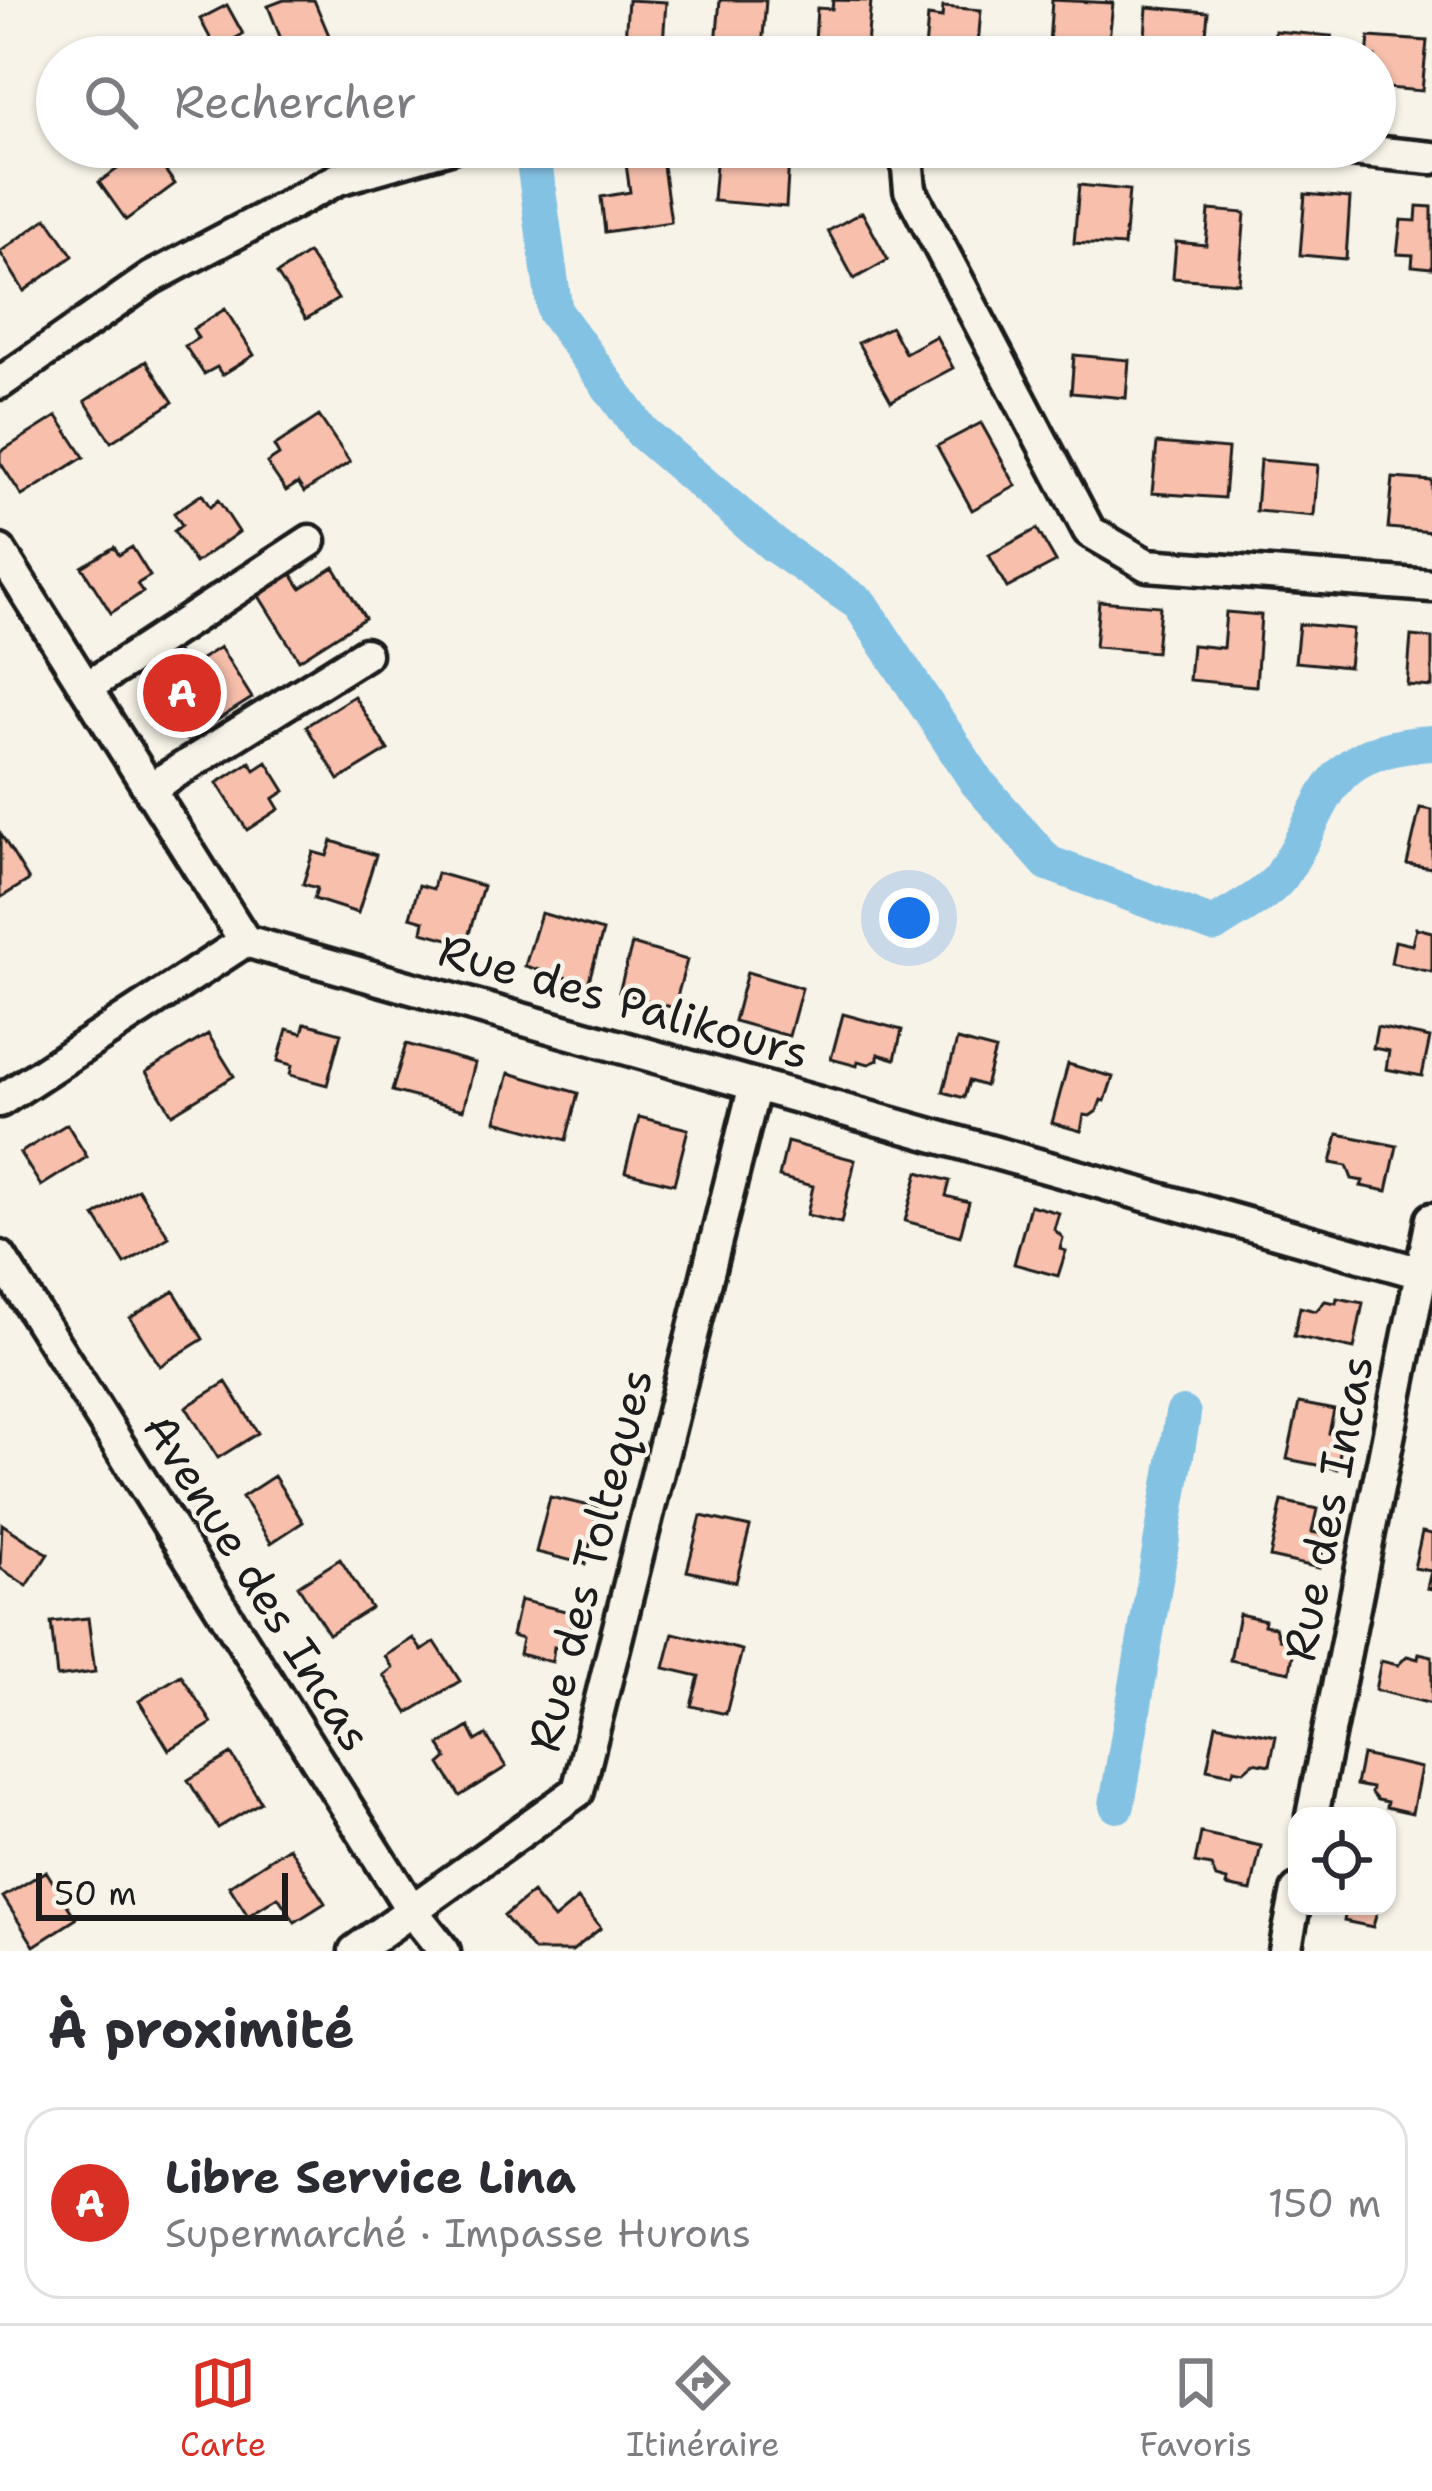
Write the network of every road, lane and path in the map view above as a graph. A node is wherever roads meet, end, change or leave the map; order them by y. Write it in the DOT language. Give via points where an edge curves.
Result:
graph roads {
  1 [pos="1396,154"];
  2 [pos="1432,158"];
  3 [pos="374,168"];
  4 [pos="908,168"];
  5 [pos="0,382"];
  6 [pos="310,542"];
  7 [pos="0,551"];
  8 [pos="1432,586"];
  9 [pos="365,654"];
  10 [pos="86,688"];
  11 [pos="149,789"];
  12 [pos="245,941"];
  13 [pos="755,1085"];
  14 [pos="0,1100"];
  15 [pos="1432,1219"];
  16 [pos="0,1257"];
  17 [pos="1421,1273"];
  18 [pos="1314,1807"];
  19 [pos="413,1912"];
  20 [pos="1292,1915"];
  21 [pos="355,1951"];
  22 [pos="444,1951"];
  23 [pos="1285,1951"];
  1 -- 2 [label="street"];
  3 -- 5 [label="street" via="338,178 151,278"];
  4 -- 8 [label="street" via="910,190 1089,531 1147,566"];
  6 -- 10 [label="street"];
  7 -- 10 [label="street"];
  9 -- 11 [label="street"];
  10 -- 11 [label="street"];
  11 -- 12 [label="street"];
  12 -- 13 [label="street, Rue des Palikours"];
  12 -- 14 [label="street"];
  13 -- 17 [label="street, Rue des Palikours"];
  13 -- 19 [label="street, Rue des Tolteques" via="578,1791"];
  15 -- 17 [label="street, Rue des Incas"];
  16 -- 19 [label="street, Avenue des Incas"];
  17 -- 18 [label="street, Rue des Incas"];
  19 -- 21 [label="street, Rue des Tolteques"];
  19 -- 22 [label="street, Avenue des Incas"];
  20 -- 23 [label="street"];
}
